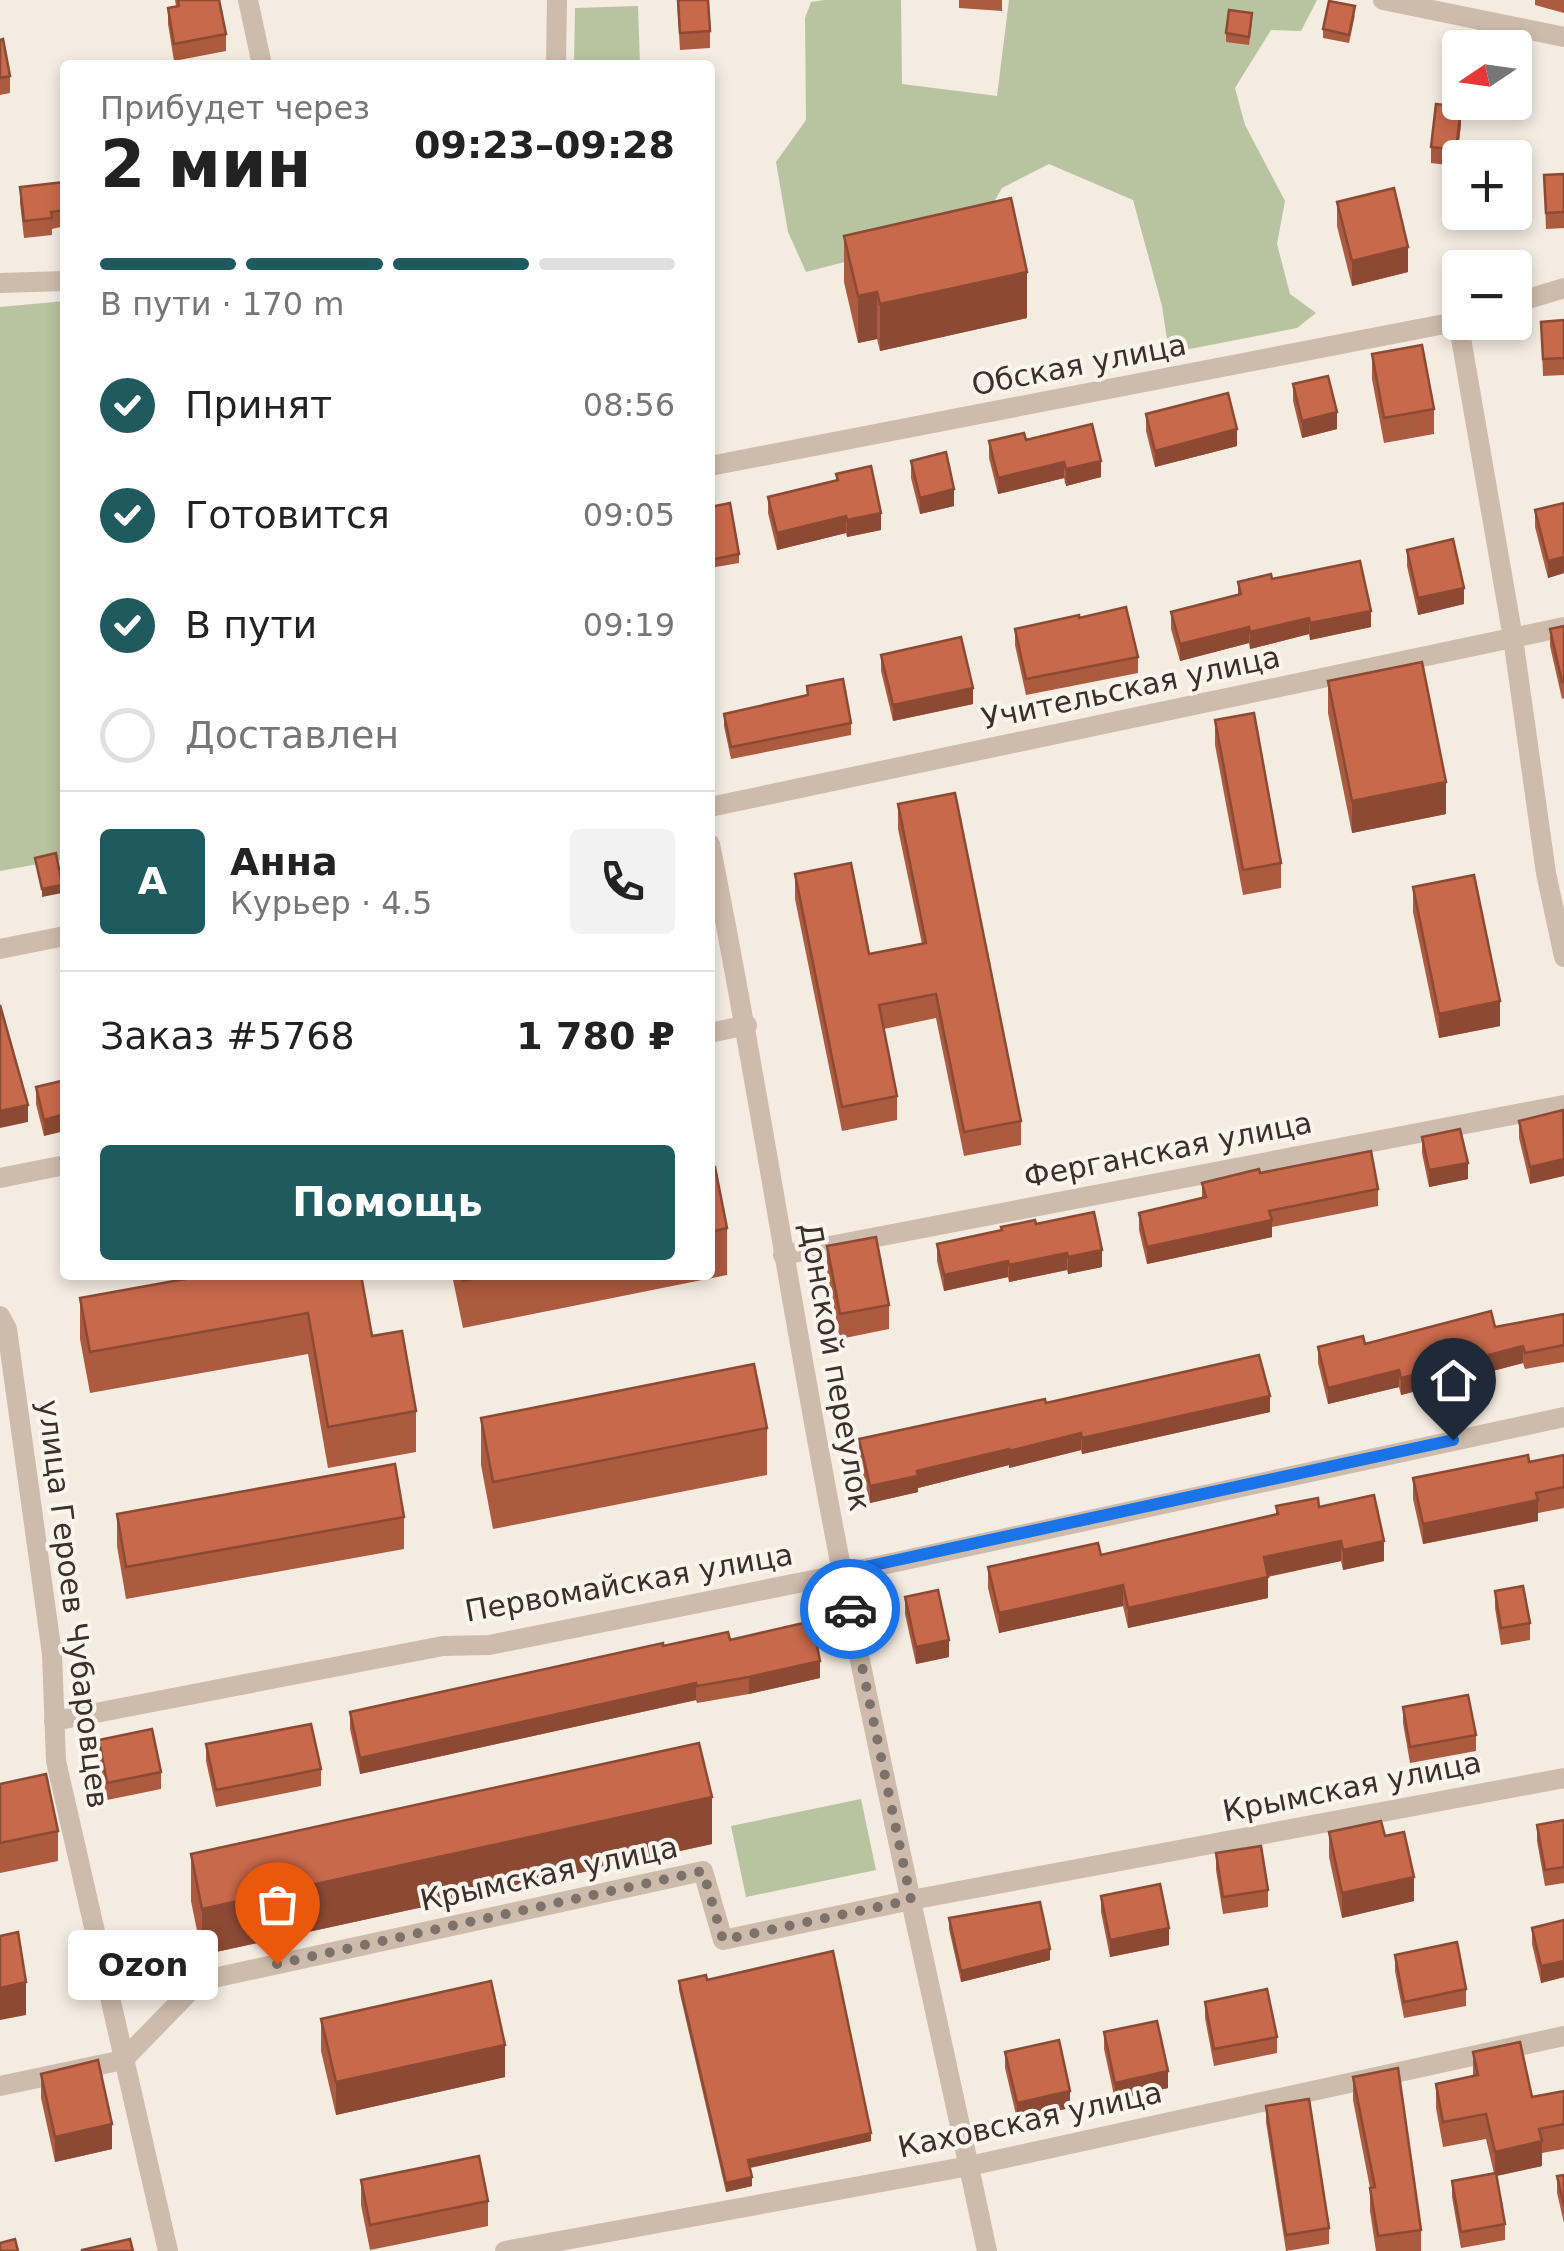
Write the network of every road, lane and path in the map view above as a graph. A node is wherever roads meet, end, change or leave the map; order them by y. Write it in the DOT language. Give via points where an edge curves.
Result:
graph roads {
  1 [pos="248,0"];
  2 [pos="556,0"];
  3 [pos="1383,0"];
  4 [pos="1564,37"];
  5 [pos="261,60"];
  6 [pos="556,60"];
  7 [pos="60,281"];
  8 [pos="0,284"];
  9 [pos="1564,288"];
  10 [pos="1532,298"];
  11 [pos="1442,324"];
  12 [pos="1462,340"];
  13 [pos="715,465"];
  14 [pos="1564,627"];
  15 [pos="1514,638"];
  16 [pos="715,806"];
  17 [pos="715,868"];
  18 [pos="1555,871"];
  19 [pos="60,937"];
  20 [pos="0,949"];
  21 [pos="1564,957"];
  22 [pos="747,1025"];
  23 [pos="715,1031"];
  24 [pos="1564,1105"];
  25 [pos="60,1166"];
  26 [pos="0,1178"];
  27 [pos="783,1255"];
  28 [pos="0,1316"];
  29 [pos="1564,1417"];
  30 [pos="842,1572"];
  31 [pos="54,1721"];
  32 [pos="1564,1778"];
  33 [pos="911,1900"];
  34 [pos="1564,2036"];
  35 [pos="124,2060"];
  36 [pos="0,2086"];
  37 [pos="969,2166"];
  38 [pos="168,2251"];
  39 [pos="505,2251"];
  40 [pos="987,2251"];
  1 -- 5 [label="street"];
  2 -- 6 [label="street"];
  3 -- 4 [label="street"];
  7 -- 8 [label="street"];
  9 -- 10 [label="street"];
  11 -- 13 [label="street, Обская улица"];
  12 -- 15 [label="street"];
  14 -- 15 [label="street, Учительская улица"];
  15 -- 16 [label="street, Учительская улица"];
  15 -- 18 [label="street"];
  17 -- 22 [label="street, Донской переулок"];
  18 -- 21 [label="street"];
  19 -- 20 [label="street"];
  22 -- 23 [label="street"];
  22 -- 27 [label="street, Донской переулок"];
  24 -- 27 [label="street, Ферганская улица"];
  25 -- 26 [label="street"];
  27 -- 30 [label="street, Донской переулок"];
  28 -- 31 [label="street, улица Героев Чубаровцев" via="50,1635"];
  29 -- 30 [label="street, Первомайская улица"];
  30 -- 31 [label="street, Первомайская улица" via="489,1645 443,1646"];
  30 -- 33 [label="street, Донской переулок"];
  31 -- 35 [label="street, улица Героев Чубаровцев" via="56,1760"];
  32 -- 33 [label="street, Крымская улица"];
  33 -- 35 [label="street, Крымская улица" via="723,1940 703,1871 200,1982"];
  33 -- 37 [label="street, Донской переулок"];
  34 -- 37 [label="street, Каховская улица"];
  35 -- 36 [label="street"];
  35 -- 38 [label="street, улица Героев Чубаровцев"];
  37 -- 39 [label="street, Каховская улица"];
  37 -- 40 [label="street, Донской переулок"];
}
